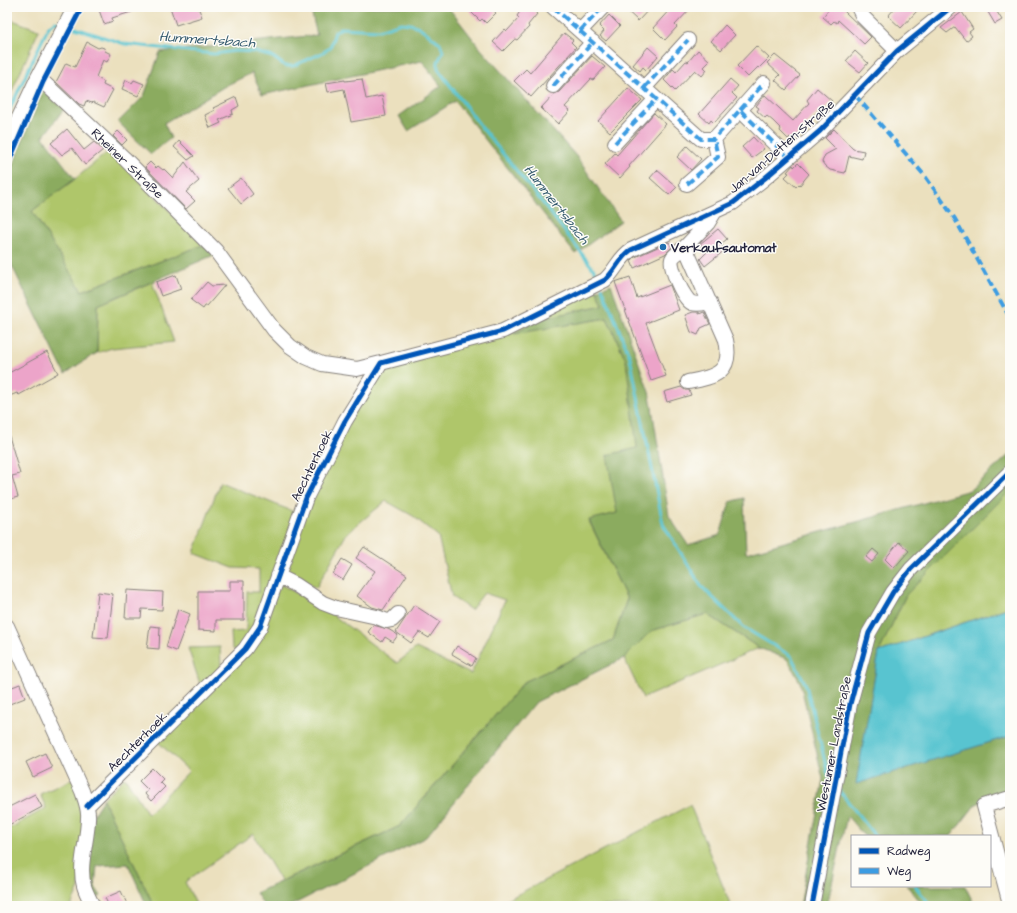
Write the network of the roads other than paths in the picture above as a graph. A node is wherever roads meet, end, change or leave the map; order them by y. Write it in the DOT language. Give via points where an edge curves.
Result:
graph roads {
  1 [pos="553,7"];
  2 [pos="603,7"];
  3 [pos="858,7"];
  4 [pos="951,7"];
  5 [pos="72,12"];
  6 [pos="580,31"];
  7 [pos="688,40"];
  8 [pos="593,42"];
  9 [pos="897,51"];
  10 [pos="38,77"];
  11 [pos="764,83"];
  12 [pos="553,86"];
  13 [pos="644,88"];
  14 [pos="656,99"];
  15 [pos="740,110"];
  16 [pos="714,139"];
  17 [pos="7,143"];
  18 [pos="615,143"];
  19 [pos="788,158"];
  20 [pos="687,184"];
  21 [pos="716,211"];
  22 [pos="687,224"];
  23 [pos="690,242"];
  24 [pos="710,302"];
  25 [pos="381,363"];
  26 [pos="688,382"];
  27 [pos="1010,472"];
  28 [pos="278,576"];
  29 [pos="398,614"];
  30 [pos="7,626"];
  31 [pos="1010,798"];
  32 [pos="87,806"];
  33 [pos="1010,899"];
  34 [pos="93,906"];
  35 [pos="812,906"];
  1 -- 6 [label="street"];
  2 -- 6 [label="street"];
  3 -- 9 [label="street" via="863,17"];
  4 -- 9 [label="street, Jan-van-Detten-Straße"];
  5 -- 10 [label="street"];
  6 -- 8 [label="street"];
  7 -- 13 [label="street"];
  8 -- 12 [label="street"];
  8 -- 13 [label="street"];
  9 -- 19 [label="street, Jan-van-Detten-Straße" via="820,131"];
  10 -- 17 [label="street"];
  10 -- 25 [label="street, Rheiner Straße" via="216,250 274,330 290,346 322,364 357,369"];
  11 -- 15 [label="street"];
  13 -- 14 [label="street"];
  14 -- 16 [label="street" via="701,139"];
  14 -- 18 [label="street"];
  15 -- 16 [label="street"];
  15 -- 19 [label="street"];
  16 -- 20 [label="street" via="718,157"];
  19 -- 21 [label="street, Jan-van-Detten-Straße" via="733,203"];
  21 -- 22 [label="street, Jan-van-Detten-Straße"];
  21 -- 23 [label="street"];
  22 -- 23 [label="street"];
  22 -- 25 [label="street, Jan-van-Detten-Straße" via="623,255 613,272 600,283 503,331"];
  23 -- 24 [label="street"];
  23 -- 24 [label="street" via="671,260 671,266 685,297 691,303"];
  24 -- 26 [label="street" via="726,340 728,361 722,370 712,376"];
  25 -- 28 [label="street, Aechterhoek" via="345,421 306,498"];
  27 -- 35 [label="street, Westumer Landstraße" via="911,569 892,592 869,633 850,704"];
  28 -- 29 [label="street" via="336,608 387,621"];
  28 -- 32 [label="street, Aechterhoek" via="260,627 245,649"];
  30 -- 32 [label="street"];
  31 -- 33 [label="street" via="984,806"];
  32 -- 34 [label="street" via="82,872 84,886"];
}
